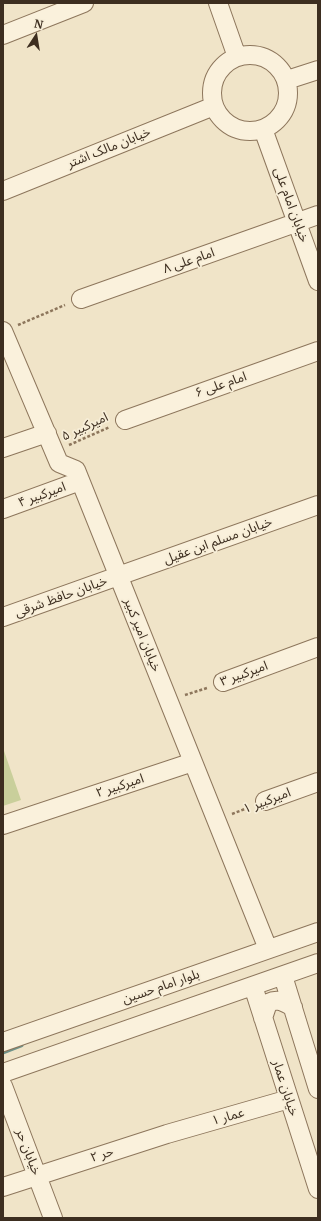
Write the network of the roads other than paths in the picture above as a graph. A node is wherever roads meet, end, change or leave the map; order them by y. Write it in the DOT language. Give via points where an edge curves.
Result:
graph roads {
  1 [pos="84,3"];
  2 [pos="218,3"];
  3 [pos="3,35"];
  4 [pos="237,57"];
  5 [pos="318,70"];
  6 [pos="287,80"];
  7 [pos="214,106"];
  8 [pos="263,129"];
  9 [pos="3,191"];
  10 [pos="318,215"];
  11 [pos="297,222"];
  12 [pos="318,282"];
  13 [pos="81,299"];
  14 [pos="3,332"];
  15 [pos="318,351"];
  16 [pos="125,420"];
  17 [pos="47,433"];
  18 [pos="3,448"];
  19 [pos="80,481"];
  20 [pos="318,505"];
  21 [pos="3,509"];
  22 [pos="118,576"];
  23 [pos="3,617"];
  24 [pos="318,647"];
  25 [pos="223,682"];
  26 [pos="193,762"];
  27 [pos="318,782"];
  28 [pos="265,801"];
  29 [pos="3,825"];
  30 [pos="318,932"];
  31 [pos="268,949"];
  32 [pos="318,963"];
  33 [pos="283,976"];
  34 [pos="253,986"];
  35 [pos="293,1007"];
  36 [pos="263,1018"];
  37 [pos="3,1042"];
  38 [pos="3,1073"];
  39 [pos="3,1086"];
  40 [pos="318,1089"];
  41 [pos="289,1099"];
  42 [pos="168,1134"];
  43 [pos="37,1176"];
  44 [pos="3,1187"];
  45 [pos="318,1189"];
  46 [pos="53,1218"];
  1 -- 3 [label="street"];
  2 -- 4 [label="street"];
  4 -- 6 [label="street" via="247,54 267,58 282,71"];
  4 -- 7 [label="street" via="221,68 215,76 212,86"];
  5 -- 6 [label="street"];
  6 -- 8 [label="street" via="289,90 285,109 272,124"];
  7 -- 8 [label="street" via="225,122 234,127 243,130"];
  7 -- 9 [label="street, خیابان مالک اشتر"];
  8 -- 11 [label="street, خیابان امام علی"];
  10 -- 11 [label="street, امام علی ۸"];
  11 -- 12 [label="street, خیابان امام علی"];
  11 -- 13 [label="street, امام علی ۸"];
  14 -- 17 [label="street, خیابان امیر کبیر"];
  15 -- 16 [label="street, امام علی ۶"];
  17 -- 18 [label="street"];
  17 -- 19 [label="street, خیابان امیر کبیر" via="59,463 76,470"];
  19 -- 21 [label="street, امیرکبیر ۴"];
  19 -- 22 [label="street, خیابان امیر کبیر"];
  20 -- 22 [label="street, خیابان مسلم ابن عقیل"];
  22 -- 23 [label="street, خیابان حافظ شرقی"];
  22 -- 26 [label="street, خیابان امیر کبیر"];
  24 -- 25 [label="street, امیرکبیر ۳"];
  26 -- 29 [label="street, امیرکبیر ۲"];
  26 -- 31 [label="street, خیابان امیر کبیر"];
  27 -- 28 [label="street, امیرکبیر ۱"];
  30 -- 31 [label="street, بلوار امام حسین"];
  31 -- 37 [label="street, بلوار امام حسین"];
  32 -- 33 [label="street"];
  33 -- 34 [label="street"];
  33 -- 35 [label="street"];
  34 -- 36 [label="street, خیابان عمار"];
  34 -- 38 [label="street"];
  35 -- 36 [label="street" via="280,1000 274,1000 268,1003"];
  35 -- 40 [label="street"];
  36 -- 41 [label="street, خیابان عمار"];
  39 -- 43 [label="street, خیابان حر"];
  41 -- 42 [label="street, عمار ۱"];
  41 -- 45 [label="street, خیابان عمار"];
  42 -- 43 [label="street, حر ۲"];
  43 -- 44 [label="street, حر ۲"];
  43 -- 46 [label="street, خیابان حر"];
}
